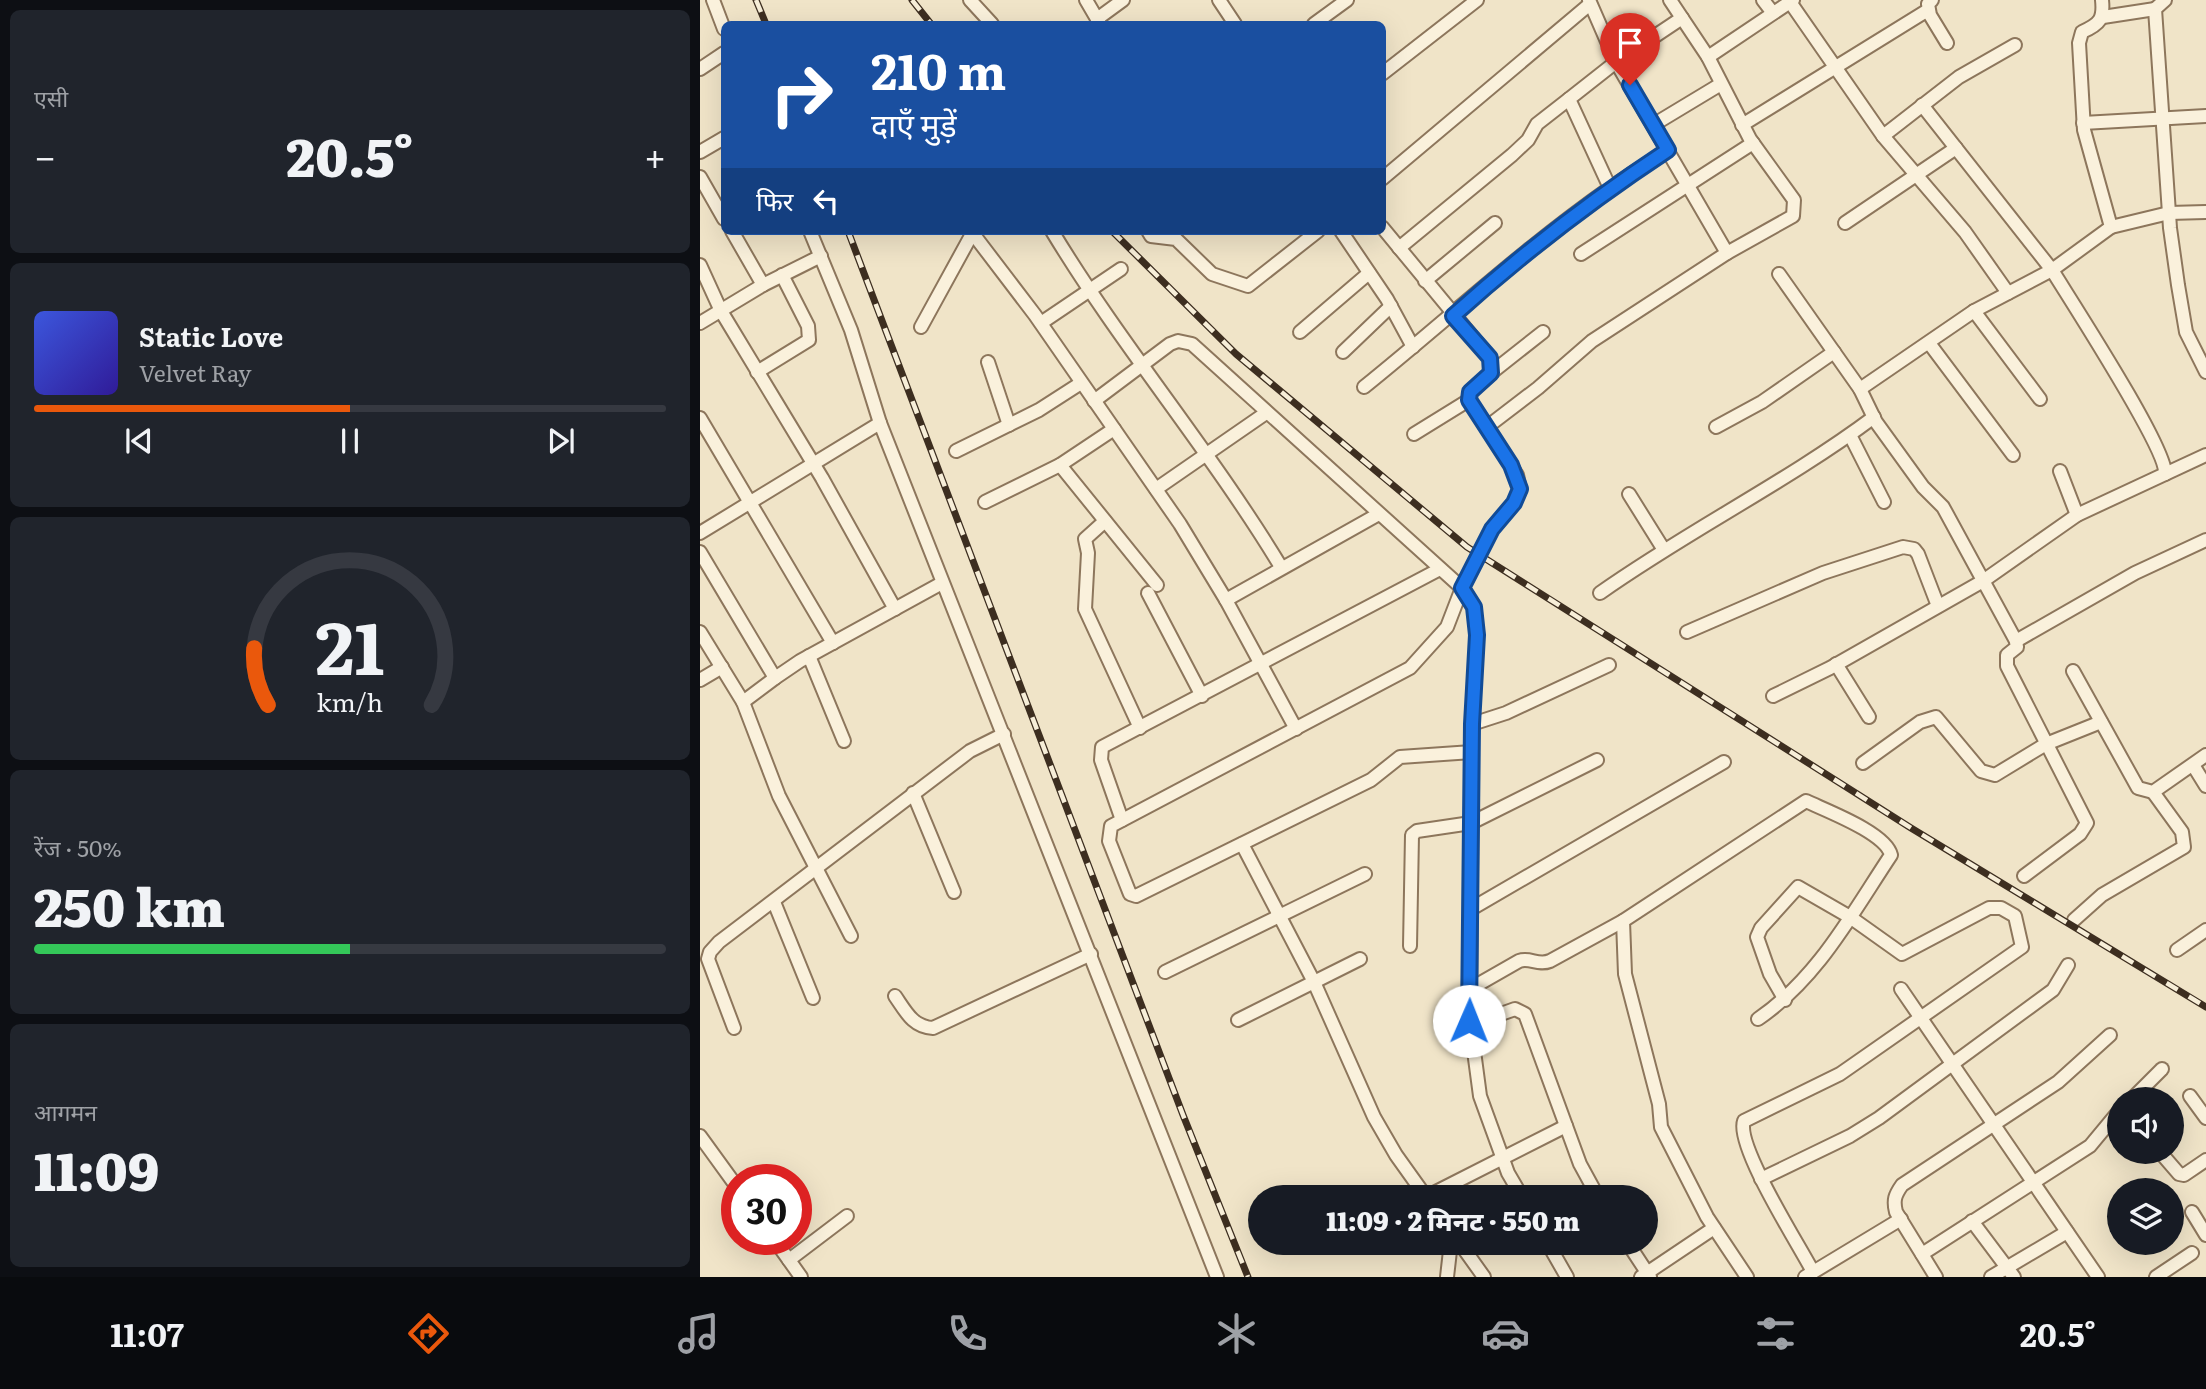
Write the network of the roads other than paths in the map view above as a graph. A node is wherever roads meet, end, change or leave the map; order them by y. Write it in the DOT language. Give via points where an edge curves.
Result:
graph roads {
  1 [pos="713,0"];
  2 [pos="970,0"];
  3 [pos="1086,0"];
  4 [pos="1123,0"];
  5 [pos="1219,0"];
  6 [pos="1347,0"];
  7 [pos="1477,0"];
  8 [pos="1670,0"];
  9 [pos="1763,0"];
  10 [pos="2102,0"];
  11 [pos="1792,1"];
  12 [pos="1589,2"];
  13 [pos="2160,4"];
  14 [pos="1930,5"];
  15 [pos="1773,13"];
  16 [pos="2103,16"];
  17 [pos="1682,18"];
  18 [pos="721,21"];
  19 [pos="989,21"];
  20 [pos="1098,21"];
  21 [pos="1100,21"];
  22 [pos="1233,21"];
  23 [pos="1318,21"];
  24 [pos="1947,43"];
  25 [pos="2015,45"];
  26 [pos="721,55"];
  27 [pos="1708,57"];
  28 [pos="1616,62"];
  29 [pos="1837,67"];
  30 [pos="700,69"];
  31 [pos="1386,71"];
  32 [pos="1721,84"];
  33 [pos="1569,99"];
  34 [pos="1922,105"];
  35 [pos="2206,116"];
  36 [pos="2163,118"];
  37 [pos="2083,123"];
  38 [pos="1653,125"];
  39 [pos="1742,125"];
  40 [pos="1883,136"];
  41 [pos="721,140"];
  42 [pos="1753,143"];
  43 [pos="1955,148"];
  44 [pos="1668,150"];
  45 [pos="700,152"];
  46 [pos="1916,175"];
  47 [pos="1386,176"];
  48 [pos="700,177"];
  49 [pos="1687,185"];
  50 [pos="1609,188"];
  51 [pos="2206,212"];
  52 [pos="2169,213"];
  53 [pos="721,214"];
  54 [pos="1495,223"];
  55 [pos="1845,223"];
  56 [pos="2111,227"];
  57 [pos="1386,232"];
  58 [pos="734,235"];
  59 [pos="812,235"];
  60 [pos="969,235"];
  61 [pos="973,235"];
  62 [pos="1054,235"];
  63 [pos="1150,235"];
  64 [pos="1313,235"];
  65 [pos="1344,235"];
  66 [pos="1399,248"];
  67 [pos="1727,253"];
  68 [pos="1581,254"];
  69 [pos="821,256"];
  70 [pos="700,265"];
  71 [pos="1121,270"];
  72 [pos="2052,270"];
  73 [pos="1369,273"];
  74 [pos="1779,274"];
  75 [pos="782,275"];
  76 [pos="1425,281"];
  77 [pos="763,285"];
  78 [pos="1089,293"];
  79 [pos="2008,293"];
  80 [pos="1391,306"];
  81 [pos="721,311"];
  82 [pos="1974,311"];
  83 [pos="1453,316"];
  84 [pos="700,323"];
  85 [pos="1041,323"];
  86 [pos="921,327"];
  87 [pos="1300,332"];
  88 [pos="1543,332"];
  89 [pos="1929,343"];
  90 [pos="1413,347"];
  91 [pos="1343,352"];
  92 [pos="1834,352"];
  93 [pos="988,362"];
  94 [pos="1143,367"];
  95 [pos="757,372"];
  96 [pos="2206,372"];
  97 [pos="1491,373"];
  98 [pos="1082,383"];
  99 [pos="1364,387"];
  100 [pos="1860,389"];
  101 [pos="2040,399"];
  102 [pos="1469,400"];
  103 [pos="1094,401"];
  104 [pos="1266,413"];
  105 [pos="1874,417"];
  106 [pos="700,418"];
  107 [pos="880,423"];
  108 [pos="1009,425"];
  109 [pos="1486,427"];
  110 [pos="1716,428"];
  111 [pos="1114,429"];
  112 [pos="1415,434"];
  113 [pos="1850,435"];
  114 [pos="956,451"];
  115 [pos="1207,454"];
  116 [pos="2013,455"];
  117 [pos="2206,455"];
  118 [pos="812,465"];
  119 [pos="1059,465"];
  120 [pos="2060,471"];
  121 [pos="2165,474"];
  122 [pos="1156,489"];
  123 [pos="1629,494"];
  124 [pos="751,502"];
  125 [pos="985,502"];
  126 [pos="1884,502"];
  127 [pos="1377,515"];
  128 [pos="2077,515"];
  129 [pos="1105,521"];
  130 [pos="700,533"];
  131 [pos="2206,540"];
  132 [pos="1664,550"];
  133 [pos="700,552"];
  134 [pos="1281,568"];
  135 [pos="1440,569"];
  136 [pos="1983,581"];
  137 [pos="942,583"];
  138 [pos="1462,588"];
  139 [pos="1600,593"];
  140 [pos="1226,600"];
  141 [pos="1938,606"];
  142 [pos="895,609"];
  143 [pos="700,632"];
  144 [pos="1688,632"];
  145 [pos="2016,641"];
  146 [pos="833,643"];
  147 [pos="810,656"];
  148 [pos="1259,664"];
  149 [pos="1836,664"];
  150 [pos="1609,665"];
  151 [pos="722,667"];
  152 [pos="2073,671"];
  153 [pos="775,678"];
  154 [pos="700,680"];
  155 [pos="1202,696"];
  156 [pos="1773,696"];
  157 [pos="743,702"];
  158 [pos="1869,717"];
  159 [pos="2101,722"];
  160 [pos="1472,724"];
  161 [pos="1140,728"];
  162 [pos="1296,729"];
  163 [pos="1004,734"];
  164 [pos="844,741"];
  165 [pos="2046,744"];
  166 [pos="1472,752"];
  167 [pos="2206,755"];
  168 [pos="1597,760"];
  169 [pos="1724,762"];
  170 [pos="1863,763"];
  171 [pos="2193,765"];
  172 [pos="2206,786"];
  173 [pos="2153,792"];
  174 [pos="913,793"];
  175 [pos="1122,820"];
  176 [pos="1471,823"];
  177 [pos="1242,844"];
  178 [pos="816,872"];
  179 [pos="1365,874"];
  180 [pos="2024,876"];
  181 [pos="954,892"];
  182 [pos="774,902"];
  183 [pos="1471,909"];
  184 [pos="1850,917"];
  185 [pos="1280,919"];
  186 [pos="2074,920"];
  187 [pos="1623,921"];
  188 [pos="2206,930"];
  189 [pos="851,936"];
  190 [pos="1410,946"];
  191 [pos="2177,950"];
  192 [pos="1090,954"];
  193 [pos="1360,959"];
  194 [pos="2068,965"];
  195 [pos="1165,972"];
  196 [pos="1314,982"];
  197 [pos="1470,989"];
  198 [pos="1901,989"];
  199 [pos="895,996"];
  200 [pos="813,998"];
  201 [pos="1785,1000"];
  202 [pos="1758,1019"];
  203 [pos="1921,1019"];
  204 [pos="1238,1020"];
  205 [pos="1470,1025"];
  206 [pos="734,1028"];
  207 [pos="2110,1035"];
  208 [pos="1952,1065"];
  209 [pos="2162,1069"];
  210 [pos="2144,1087"];
  211 [pos="2190,1096"];
  212 [pos="2206,1118"];
  213 [pos="1994,1125"];
  214 [pos="2107,1125"];
  215 [pos="1566,1126"];
  216 [pos="700,1136"];
  217 [pos="1502,1156"];
  218 [pos="2206,1160"];
  219 [pos="2170,1164"];
  220 [pos="721,1165"];
  221 [pos="1761,1179"];
  222 [pos="2034,1184"];
  223 [pos="1417,1185"];
  224 [pos="1448,1185"];
  225 [pos="1516,1185"];
  226 [pos="1591,1185"];
  227 [pos="2192,1212"];
  228 [pos="847,1216"];
  229 [pos="1901,1219"];
  230 [pos="1972,1221"];
  231 [pos="1714,1228"];
  232 [pos="2067,1232"];
  233 [pos="2206,1235"];
  234 [pos="2192,1253"];
  235 [pos="1922,1254"];
  236 [pos="786,1255"];
  237 [pos="1450,1255"];
  238 [pos="1468,1255"];
  239 [pos="1554,1255"];
  240 [pos="1634,1255"];
  241 [pos="789,1259"];
  242 [pos="2011,1272"];
  243 [pos="1809,1274"];
  244 [pos="1646,1276"];
  245 [pos="802,1277"];
  246 [pos="1217,1277"];
  247 [pos="1447,1277"];
  248 [pos="1484,1277"];
  249 [pos="1567,1277"];
  250 [pos="1747,1277"];
  251 [pos="1936,1277"];
  252 [pos="1991,1277"];
  253 [pos="2098,1277"];
  254 [pos="2156,1277"];
  1 -- 18 [label="street"];
  2 -- 19 [label="street"];
  3 -- 20 [label="street"];
  4 -- 21 [label="street"];
  5 -- 22 [label="street"];
  6 -- 23 [label="street"];
  7 -- 31 [label="street"];
  8 -- 17 [label="street"];
  9 -- 15 [label="street"];
  10 -- 16 [label="street"];
  11 -- 15 [label="street"];
  11 -- 29 [label="street"];
  12 -- 28 [label="street"];
  12 -- 47 [label="street"];
  13 -- 16 [label="street"];
  13 -- 36 [label="street"];
  14 -- 24 [label="street"];
  14 -- 29 [label="street"];
  15 -- 27 [label="street"];
  16 -- 37 [label="street" via="2080,36"];
  17 -- 27 [label="street"];
  17 -- 28 [label="street"];
  25 -- 34 [label="street"];
  26 -- 30 [label="street"];
  27 -- 32 [label="street"];
  28 -- 33 [label="street"];
  28 -- 38 [label="street"];
  29 -- 39 [label="street"];
  29 -- 40 [label="street"];
  32 -- 38 [label="street"];
  32 -- 39 [label="street"];
  33 -- 50 [label="street"];
  33 -- 66 [label="street" via="1537,124 1512,155"];
  34 -- 40 [label="street"];
  34 -- 43 [label="street"];
  35 -- 36 [label="street"];
  36 -- 37 [label="street"];
  36 -- 52 [label="street"];
  37 -- 56 [label="street"];
  38 -- 44 [label="street"];
  39 -- 42 [label="street"];
  40 -- 46 [label="street"];
  41 -- 45 [label="street"];
  42 -- 49 [label="street"];
  42 -- 67 [label="street" via="1794,200 1795,208 1787,221"];
  43 -- 46 [label="street"];
  43 -- 72 [label="street"];
  44 -- 49 [label="street"];
  44 -- 50 [label="street"];
  46 -- 55 [label="street"];
  46 -- 79 [label="street" via="1965,232"];
  48 -- 53 [label="street"];
  49 -- 67 [label="street"];
  49 -- 68 [label="street"];
  50 -- 83 [label="street" via="1523,252"];
  51 -- 52 [label="street"];
  52 -- 56 [label="street"];
  52 -- 96 [label="street" via="2186,332"];
  54 -- 76 [label="street"];
  56 -- 72 [label="street"];
  57 -- 66 [label="street"];
  58 -- 77 [label="street"];
  59 -- 69 [label="street"];
  60 -- 86 [label="street"];
  61 -- 85 [label="street"];
  62 -- 78 [label="street"];
  63 -- 64 [label="street" via="1176,239 1212,274 1248,286"];
  65 -- 73 [label="street"];
  66 -- 76 [label="street"];
  67 -- 109 [label="street" via="1592,341"];
  69 -- 75 [label="street"];
  69 -- 107 [label="street" via="851,330"];
  70 -- 81 [label="street"];
  71 -- 78 [label="street"];
  72 -- 79 [label="street"];
  72 -- 121 [label="street" via="2144,424 2162,457"];
  73 -- 80 [label="street"];
  73 -- 87 [label="street"];
  74 -- 92 [label="street"];
  75 -- 77 [label="street"];
  75 -- 95 [label="street" via="808,326 809,341"];
  76 -- 83 [label="street"];
  77 -- 81 [label="street"];
  78 -- 85 [label="street"];
  78 -- 94 [label="street"];
  79 -- 82 [label="street"];
  80 -- 90 [label="street"];
  80 -- 91 [label="street"];
  81 -- 84 [label="street"];
  81 -- 95 [label="street"];
  82 -- 89 [label="street"];
  82 -- 101 [label="street"];
  83 -- 90 [label="street"];
  83 -- 97 [label="street" via="1490,358"];
  85 -- 98 [label="street"];
  88 -- 97 [label="street"];
  89 -- 100 [label="street"];
  89 -- 116 [label="street"];
  90 -- 99 [label="street"];
  92 -- 100 [label="street"];
  92 -- 110 [label="street"];
  93 -- 108 [label="street"];
  94 -- 103 [label="street"];
  94 -- 104 [label="street" via="1170,344 1186,341"];
  94 -- 115 [label="street"];
  95 -- 118 [label="street"];
  97 -- 102 [label="street" via="1470,392"];
  98 -- 103 [label="street"];
  98 -- 108 [label="street"];
  100 -- 105 [label="street"];
  102 -- 109 [label="street"];
  102 -- 112 [label="street"];
  103 -- 111 [label="street"];
  104 -- 115 [label="street"];
  104 -- 127 [label="street"];
  105 -- 113 [label="street"];
  105 -- 136 [label="street" via="1923,487 1944,507"];
  106 -- 124 [label="street"];
  107 -- 118 [label="street"];
  107 -- 137 [label="street"];
  108 -- 114 [label="street"];
  109 -- 138 [label="street" via="1511,465 1520,489 1492,529"];
  111 -- 119 [label="street"];
  111 -- 122 [label="street"];
  113 -- 126 [label="street"];
  113 -- 132 [label="street"];
  115 -- 122 [label="street"];
  115 -- 134 [label="street"];
  117 -- 121 [label="street"];
  118 -- 124 [label="street"];
  118 -- 142 [label="street"];
  119 -- 125 [label="street"];
  119 -- 129 [label="street"];
  120 -- 128 [label="street"];
  121 -- 128 [label="street"];
  122 -- 140 [label="street"];
  123 -- 132 [label="street"];
  124 -- 130 [label="street"];
  124 -- 146 [label="street"];
  127 -- 134 [label="street"];
  127 -- 135 [label="street"];
  128 -- 136 [label="street"];
  129 -- 155 [label="street" via="1153,589"];
  129 -- 161 [label="street" via="1085,539 1085,609"];
  131 -- 145 [label="street" via="2135,573"];
  132 -- 139 [label="street"];
  133 -- 153 [label="street"];
  134 -- 140 [label="street"];
  135 -- 138 [label="street"];
  135 -- 148 [label="street"];
  136 -- 141 [label="street"];
  136 -- 145 [label="street"];
  137 -- 142 [label="street"];
  137 -- 163 [label="street"];
  138 -- 160 [label="street" via="1471,601 1476,623"];
  138 -- 162 [label="street" via="1447,627 1410,668"];
  140 -- 148 [label="street"];
  141 -- 144 [label="street" via="1918,554 1914,548 1903,547 1823,573"];
  141 -- 149 [label="street"];
  142 -- 146 [label="street"];
  143 -- 151 [label="street"];
  145 -- 165 [label="street" via="2017,648 2007,655 2007,666"];
  146 -- 147 [label="street"];
  147 -- 153 [label="street"];
  147 -- 164 [label="street"];
  148 -- 155 [label="street"];
  148 -- 162 [label="street"];
  149 -- 156 [label="street"];
  149 -- 158 [label="street"];
  150 -- 160 [label="street"];
  151 -- 154 [label="street"];
  151 -- 157 [label="street"];
  152 -- 159 [label="street"];
  153 -- 157 [label="street"];
  155 -- 161 [label="street"];
  157 -- 178 [label="street" via="779,796"];
  159 -- 165 [label="street"];
  159 -- 173 [label="street" via="2138,789"];
  160 -- 166 [label="street"];
  161 -- 175 [label="street" via="1102,747 1100,754"];
  162 -- 175 [label="street"];
  163 -- 174 [label="street" via="970,751"];
  163 -- 192 [label="street"];
  165 -- 170 [label="street" via="2002,774 1988,775 1936,717 1920,722"];
  165 -- 180 [label="street" via="2087,823 2080,834"];
  166 -- 176 [label="street"];
  166 -- 177 [label="street" via="1400,757 1371,780"];
  167 -- 171 [label="street"];
  168 -- 176 [label="street"];
  169 -- 183 [label="street"];
  171 -- 172 [label="street"];
  171 -- 173 [label="street"];
  173 -- 186 [label="street" via="2182,832 2184,847 2102,895"];
  174 -- 178 [label="street"];
  174 -- 181 [label="street"];
  175 -- 177 [label="street" via="1111,826 1108,836 1132,896"];
  176 -- 183 [label="street"];
  176 -- 190 [label="street" via="1412,835"];
  177 -- 185 [label="street"];
  178 -- 182 [label="street"];
  178 -- 189 [label="street"];
  179 -- 185 [label="street"];
  182 -- 200 [label="street"];
  182 -- 206 [label="street" via="710,952 712,971"];
  183 -- 197 [label="street"];
  184 -- 187 [label="street" via="1891,855 1889,849 1866,830 1807,801"];
  184 -- 201 [label="street" via="1819,966"];
  184 -- 201 [label="street" via="1798,887 1761,928 1758,942"];
  184 -- 203 [label="street" via="1902,954 1990,908 2015,916 2022,947"];
  185 -- 195 [label="street"];
  185 -- 196 [label="street"];
  187 -- 197 [label="street" via="1550,961 1543,964 1525,958"];
  187 -- 231 [label="street" via="1625,974 1660,1104 1661,1127"];
  188 -- 191 [label="street"];
  192 -- 199 [label="street" via="933,1028 921,1027"];
  192 -- 246 [label="street"];
  193 -- 196 [label="street"];
  194 -- 208 [label="street" via="2053,989"];
  196 -- 204 [label="street"];
  196 -- 223 [label="street" via="1374,1117"];
  197 -- 205 [label="street"];
  198 -- 203 [label="street"];
  201 -- 202 [label="street"];
  203 -- 208 [label="street"];
  203 -- 221 [label="street" via="1840,1074 1748,1117 1742,1137"];
  205 -- 215 [label="street" via="1515,1009 1525,1014"];
  205 -- 217 [label="street" via="1480,1096"];
  207 -- 213 [label="street" via="2059,1082"];
  208 -- 213 [label="street"];
  208 -- 221 [label="street" via="1850,1136"];
  209 -- 210 [label="street"];
  211 -- 212 [label="street"];
  213 -- 222 [label="street"];
  213 -- 229 [label="street" via="1902,1185 1893,1201"];
  214 -- 222 [label="street" via="2090,1146"];
  215 -- 217 [label="street"];
  215 -- 226 [label="street"];
  216 -- 220 [label="street"];
  217 -- 224 [label="street"];
  217 -- 225 [label="street"];
  218 -- 219 [label="street" via="2184,1175"];
  221 -- 243 [label="street"];
  222 -- 230 [label="street"];
  222 -- 232 [label="street"];
  227 -- 233 [label="street"];
  228 -- 241 [label="street"];
  229 -- 235 [label="street"];
  229 -- 243 [label="street"];
  230 -- 235 [label="street"];
  230 -- 242 [label="street"];
  231 -- 244 [label="street"];
  231 -- 250 [label="street"];
  232 -- 242 [label="street"];
  232 -- 253 [label="street"];
  234 -- 254 [label="street"];
  235 -- 251 [label="street"];
  236 -- 241 [label="street"];
  237 -- 247 [label="street"];
  238 -- 248 [label="street"];
  239 -- 249 [label="street"];
  240 -- 244 [label="street"];
  241 -- 245 [label="street"];
  242 -- 252 [label="street"];
}
